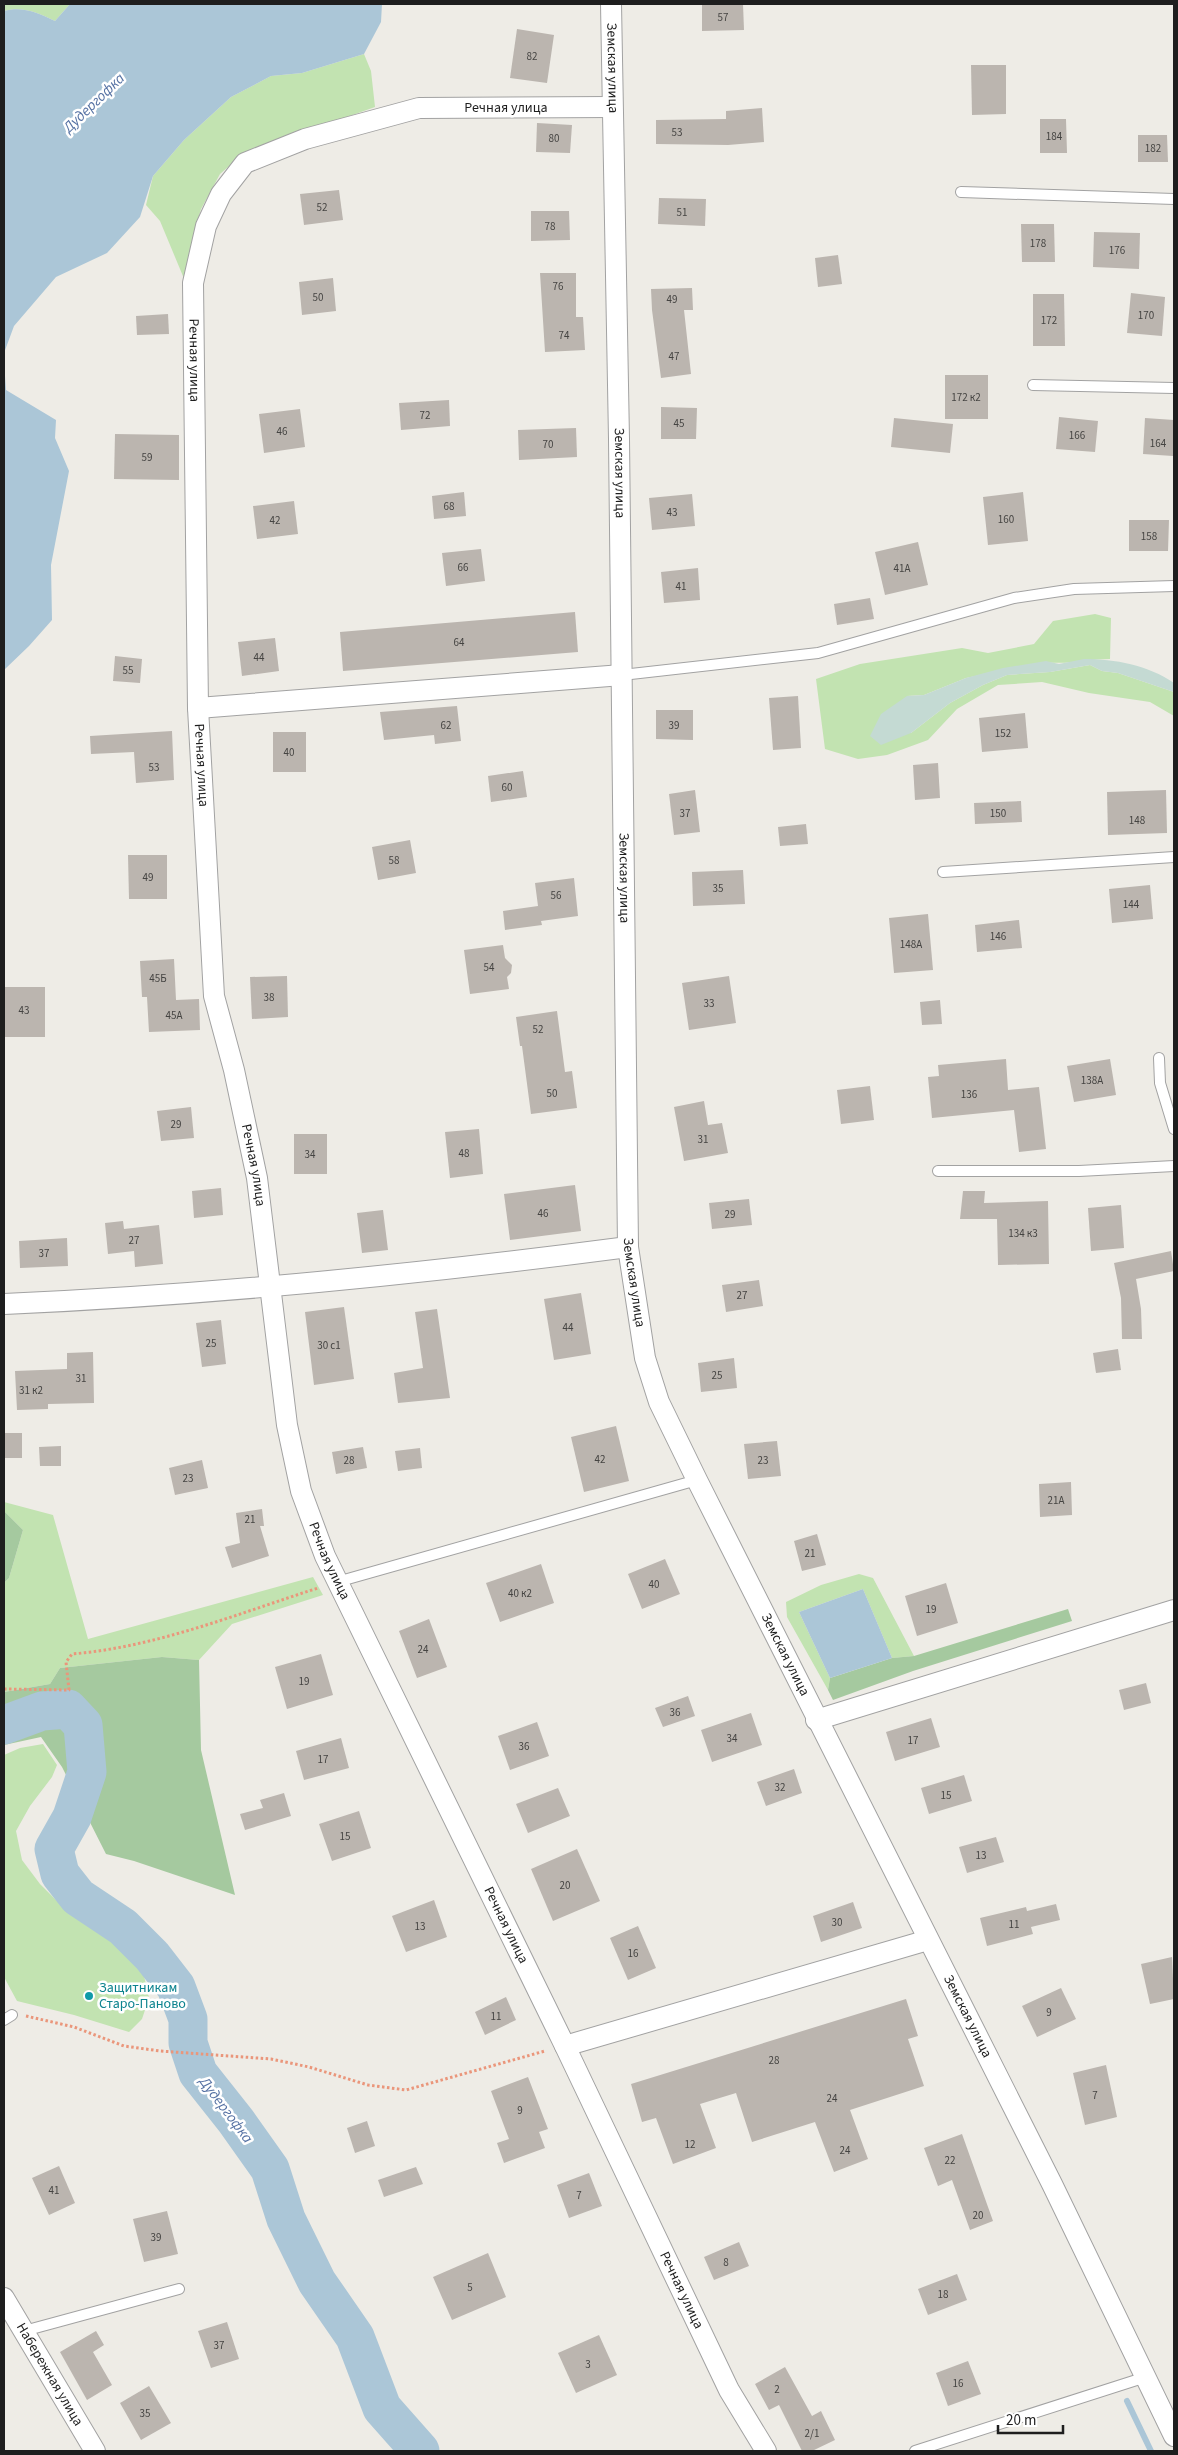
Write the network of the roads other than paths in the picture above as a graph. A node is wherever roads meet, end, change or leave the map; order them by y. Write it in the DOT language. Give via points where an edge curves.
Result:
graph roads {
  1 [pos="611,4"];
  2 [pos="612,107"];
  3 [pos="961,192"];
  4 [pos="1174,199"];
  5 [pos="1033,385"];
  6 [pos="1174,388"];
  7 [pos="1174,586"];
  8 [pos="622,675"];
  9 [pos="198,708"];
  10 [pos="1174,857"];
  11 [pos="943,872"];
  12 [pos="1159,1058"];
  13 [pos="1174,1129"];
  14 [pos="1174,1166"];
  15 [pos="938,1171"];
  16 [pos="628,1247"];
  17 [pos="270,1286"];
  18 [pos="4,1304"];
  19 [pos="697,1480"];
  20 [pos="337,1582"];
  21 [pos="1174,1610"];
  22 [pos="816,1720"];
  23 [pos="928,1940"];
  24 [pos="565,2046"];
  25 [pos="180,2289"];
  26 [pos="4,2298"];
  27 [pos="24,2331"];
  28 [pos="1146,2377"];
  29 [pos="1174,2436"];
  30 [pos="95,2451"];
  31 [pos="766,2451"];
  32 [pos="915,2451"];
  1 -- 2 [label="street, Земская улица"];
  2 -- 8 [label="street, Земская улица"];
  2 -- 9 [label="street, Речная улица" via="419,108 305,139 245,163 221,194 206,226 193,283"];
  3 -- 4 [label="lane"];
  5 -- 6 [label="lane"];
  7 -- 8 [label="lane" via="1074,589 1014,598 818,653"];
  8 -- 9 [label="street"];
  8 -- 16 [label="street, Земская улица"];
  9 -- 17 [label="street, Речная улица" via="214,996 257,1178"];
  10 -- 11 [label="lane"];
  12 -- 13 [label="lane" via="1160,1083"];
  14 -- 15 [label="lane" via="1078,1171"];
  16 -- 17 [label="street" via="466,1268"];
  16 -- 19 [label="street, Земская улица" via="645,1358 659,1402"];
  17 -- 18 [label="street" via="122,1299"];
  17 -- 20 [label="street, Речная улица" via="287,1425 299,1481"];
  19 -- 20 [label="lane"];
  19 -- 22 [label="street, Земская улица"];
  20 -- 24 [label="street, Речная улица"];
  21 -- 22 [label="street"];
  22 -- 23 [label="street, Земская улица"];
  23 -- 24 [label="street"];
  23 -- 28 [label="street, Земская улица"];
  24 -- 31 [label="street, Речная улица" via="729,2390"];
  25 -- 27 [label="lane"];
  26 -- 27 [label="street, Набережная улица"];
  27 -- 30 [label="street, Набережная улица"];
  28 -- 29 [label="street, Земская улица"];
  28 -- 32 [label="lane"];
}
